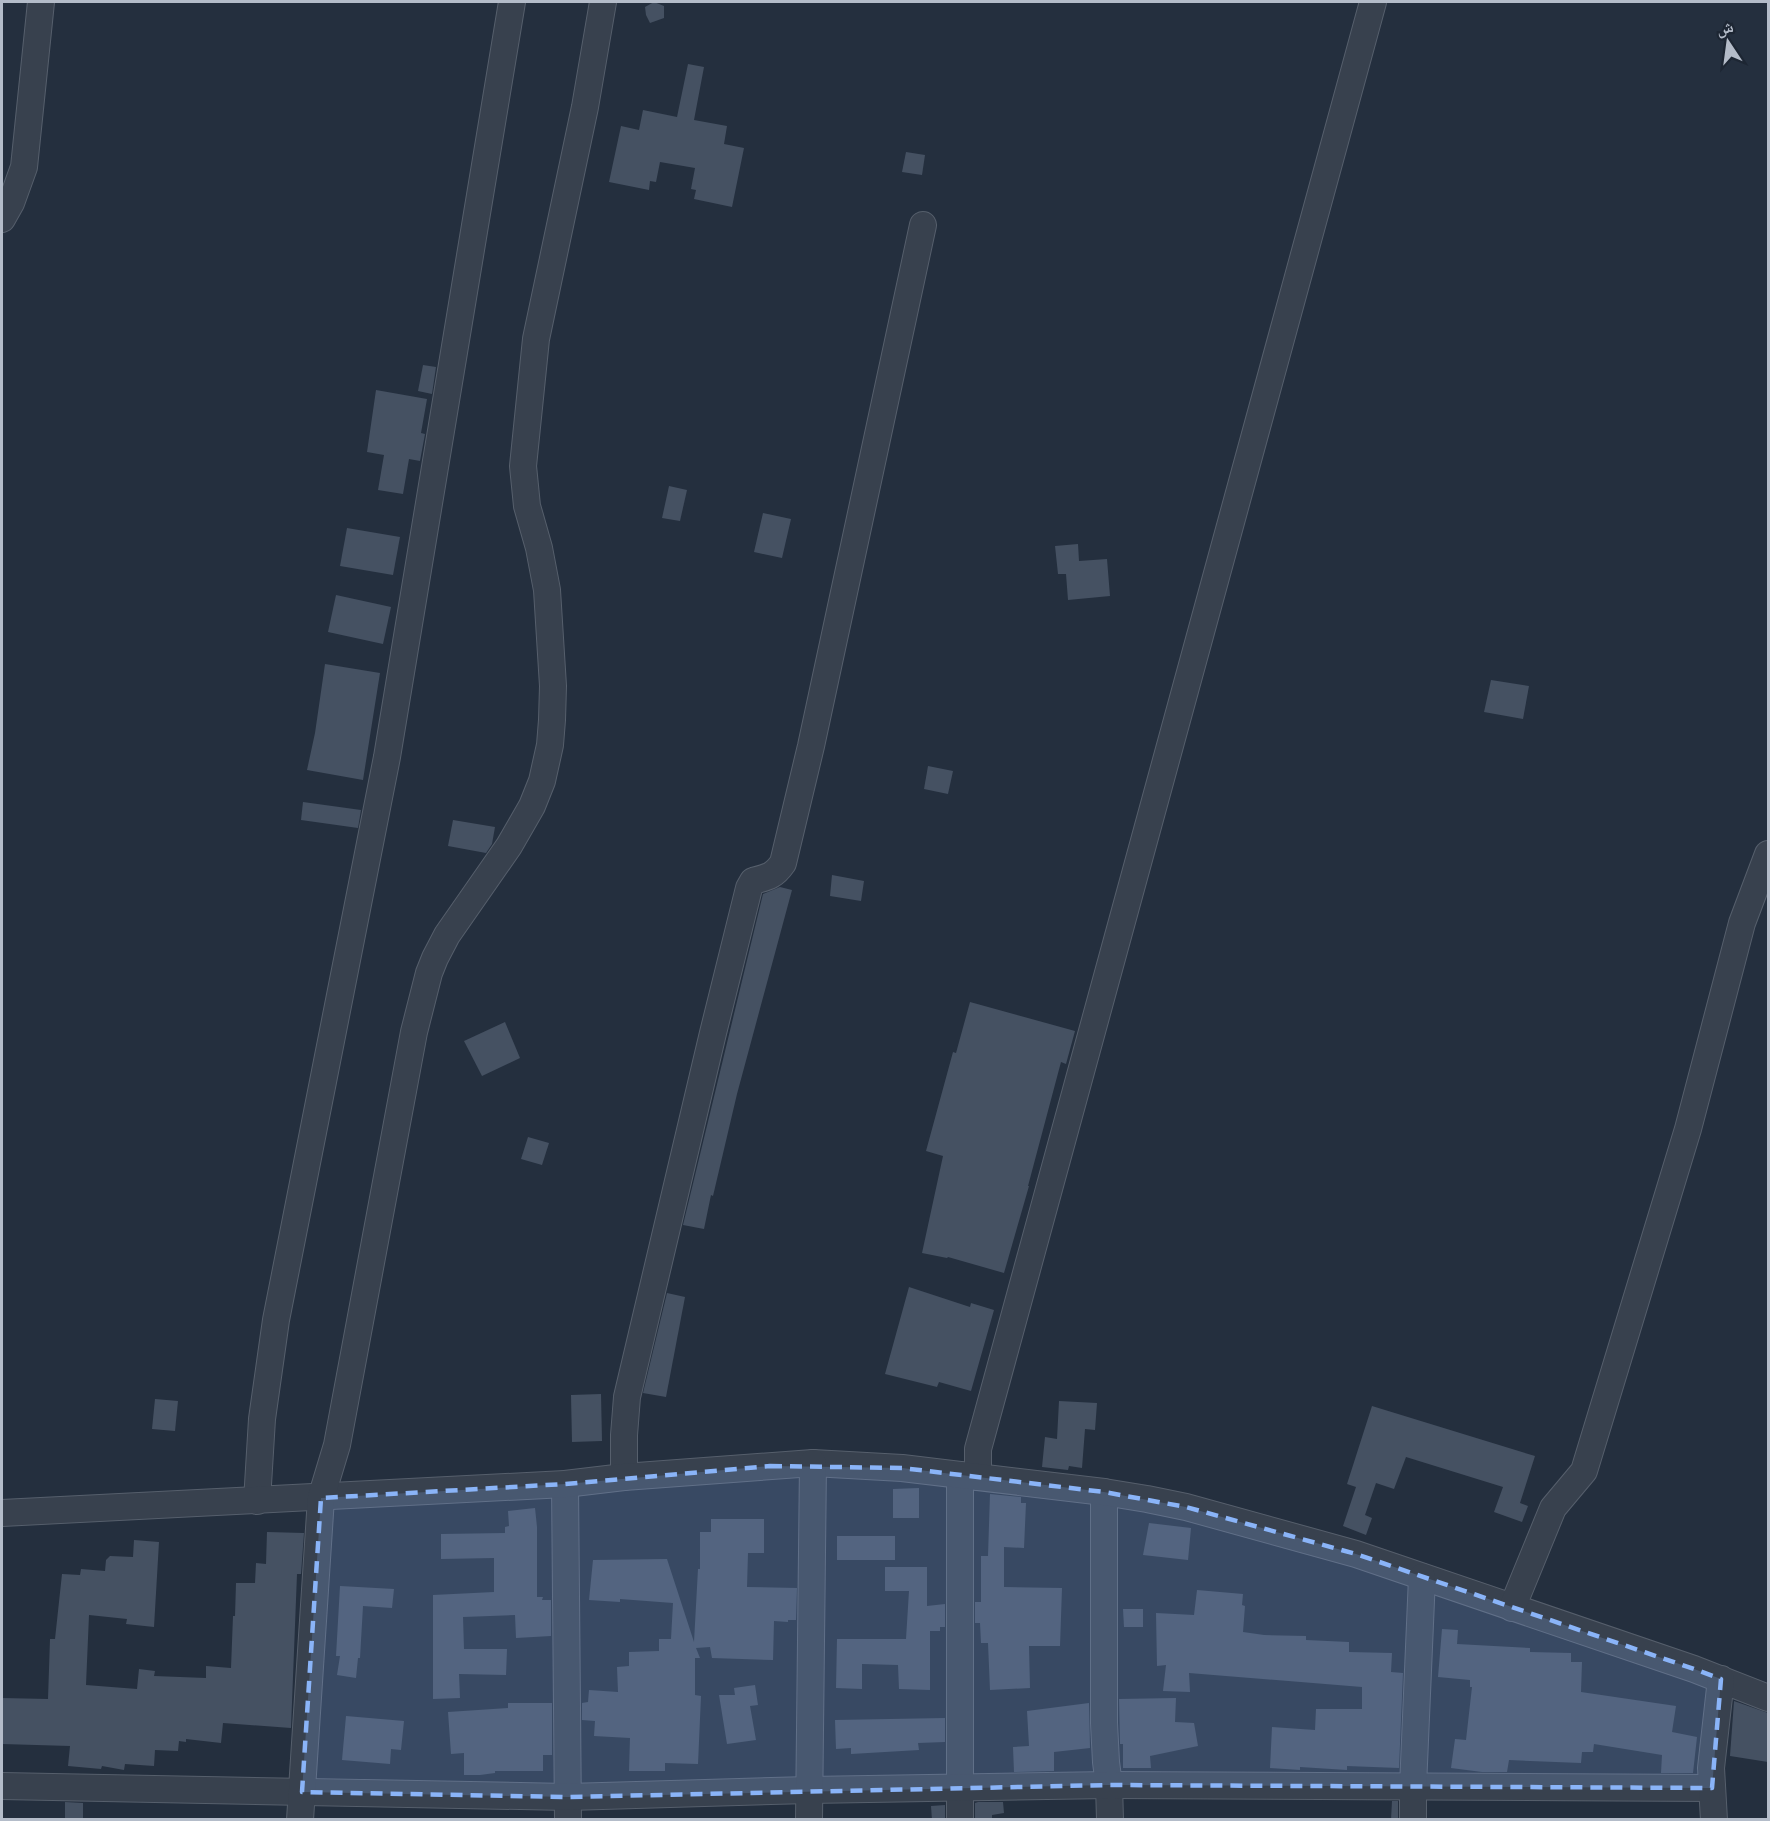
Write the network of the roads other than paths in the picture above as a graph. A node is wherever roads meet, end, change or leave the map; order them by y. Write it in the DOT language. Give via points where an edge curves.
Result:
graph roads {
  1 [pos="41,2"];
  2 [pos="512,2"];
  3 [pos="603,2"];
  4 [pos="1373,2"];
  5 [pos="2,219"];
  6 [pos="923,225"];
  7 [pos="1768,854"];
  8 [pos="813,1463"];
  9 [pos="969,1476"];
  10 [pos="624,1477"];
  11 [pos="565,1484"];
  12 [pos="1104,1492"];
  13 [pos="321,1498"];
  14 [pos="257,1501"];
  15 [pos="2,1513"];
  16 [pos="1422,1577"];
  17 [pos="1512,1608"];
  18 [pos="1721,1679"];
  19 [pos="1768,1698"];
  20 [pos="1109,1785"];
  21 [pos="2,1786"];
  22 [pos="960,1787"];
  23 [pos="1413,1787"];
  24 [pos="1712,1788"];
  25 [pos="809,1790"];
  26 [pos="302,1792"];
  27 [pos="568,1808"];
  28 [pos="300,1820"];
  29 [pos="809,1820"];
  30 [pos="960,1820"];
  31 [pos="1110,1820"];
  32 [pos="1413,1820"];
  33 [pos="1714,1820"];
  1 -- 5 [label="street" via="24,167"];
  2 -- 14 [label="street" via="387,757 276,1320 262,1419"];
  3 -- 13 [label="street" via="536,339 523,466 527,506 547,590 553,686 550,745 532,806 447,935 429,973 414,1032 337,1445"];
  4 -- 9 [label="street"];
  6 -- 10 [label="street" via="783,863 772,876 753,881 749,888 712,1033 627,1396"];
  7 -- 17 [label="street" via="1742,923 1688,1129 1584,1471 1553,1508"];
  8 -- 9 [label="street"];
  8 -- 10 [label="street"];
  8 -- 25 [label="street"];
  9 -- 12 [label="street"];
  9 -- 22 [label="street"];
  10 -- 11 [label="street"];
  11 -- 13 [label="street"];
  11 -- 27 [label="street"];
  12 -- 16 [label="street" via="1186,1507 1356,1554"];
  12 -- 20 [label="street" via="1104,1723"];
  13 -- 14 [label="street"];
  13 -- 26 [label="street"];
  14 -- 15 [label="street"];
  16 -- 17 [label="street"];
  16 -- 23 [label="street"];
  17 -- 18 [label="street"];
  18 -- 19 [label="street"];
  18 -- 24 [label="street"];
  20 -- 22 [label="street"];
  20 -- 23 [label="street"];
  20 -- 31 [label="street"];
  21 -- 26 [label="street"];
  22 -- 25 [label="street"];
  22 -- 30 [label="street"];
  23 -- 24 [label="street"];
  23 -- 32 [label="street"];
  24 -- 33 [label="street"];
  25 -- 27 [label="street"];
  25 -- 29 [label="street"];
  26 -- 27 [label="street"];
  26 -- 28 [label="street"];
}
